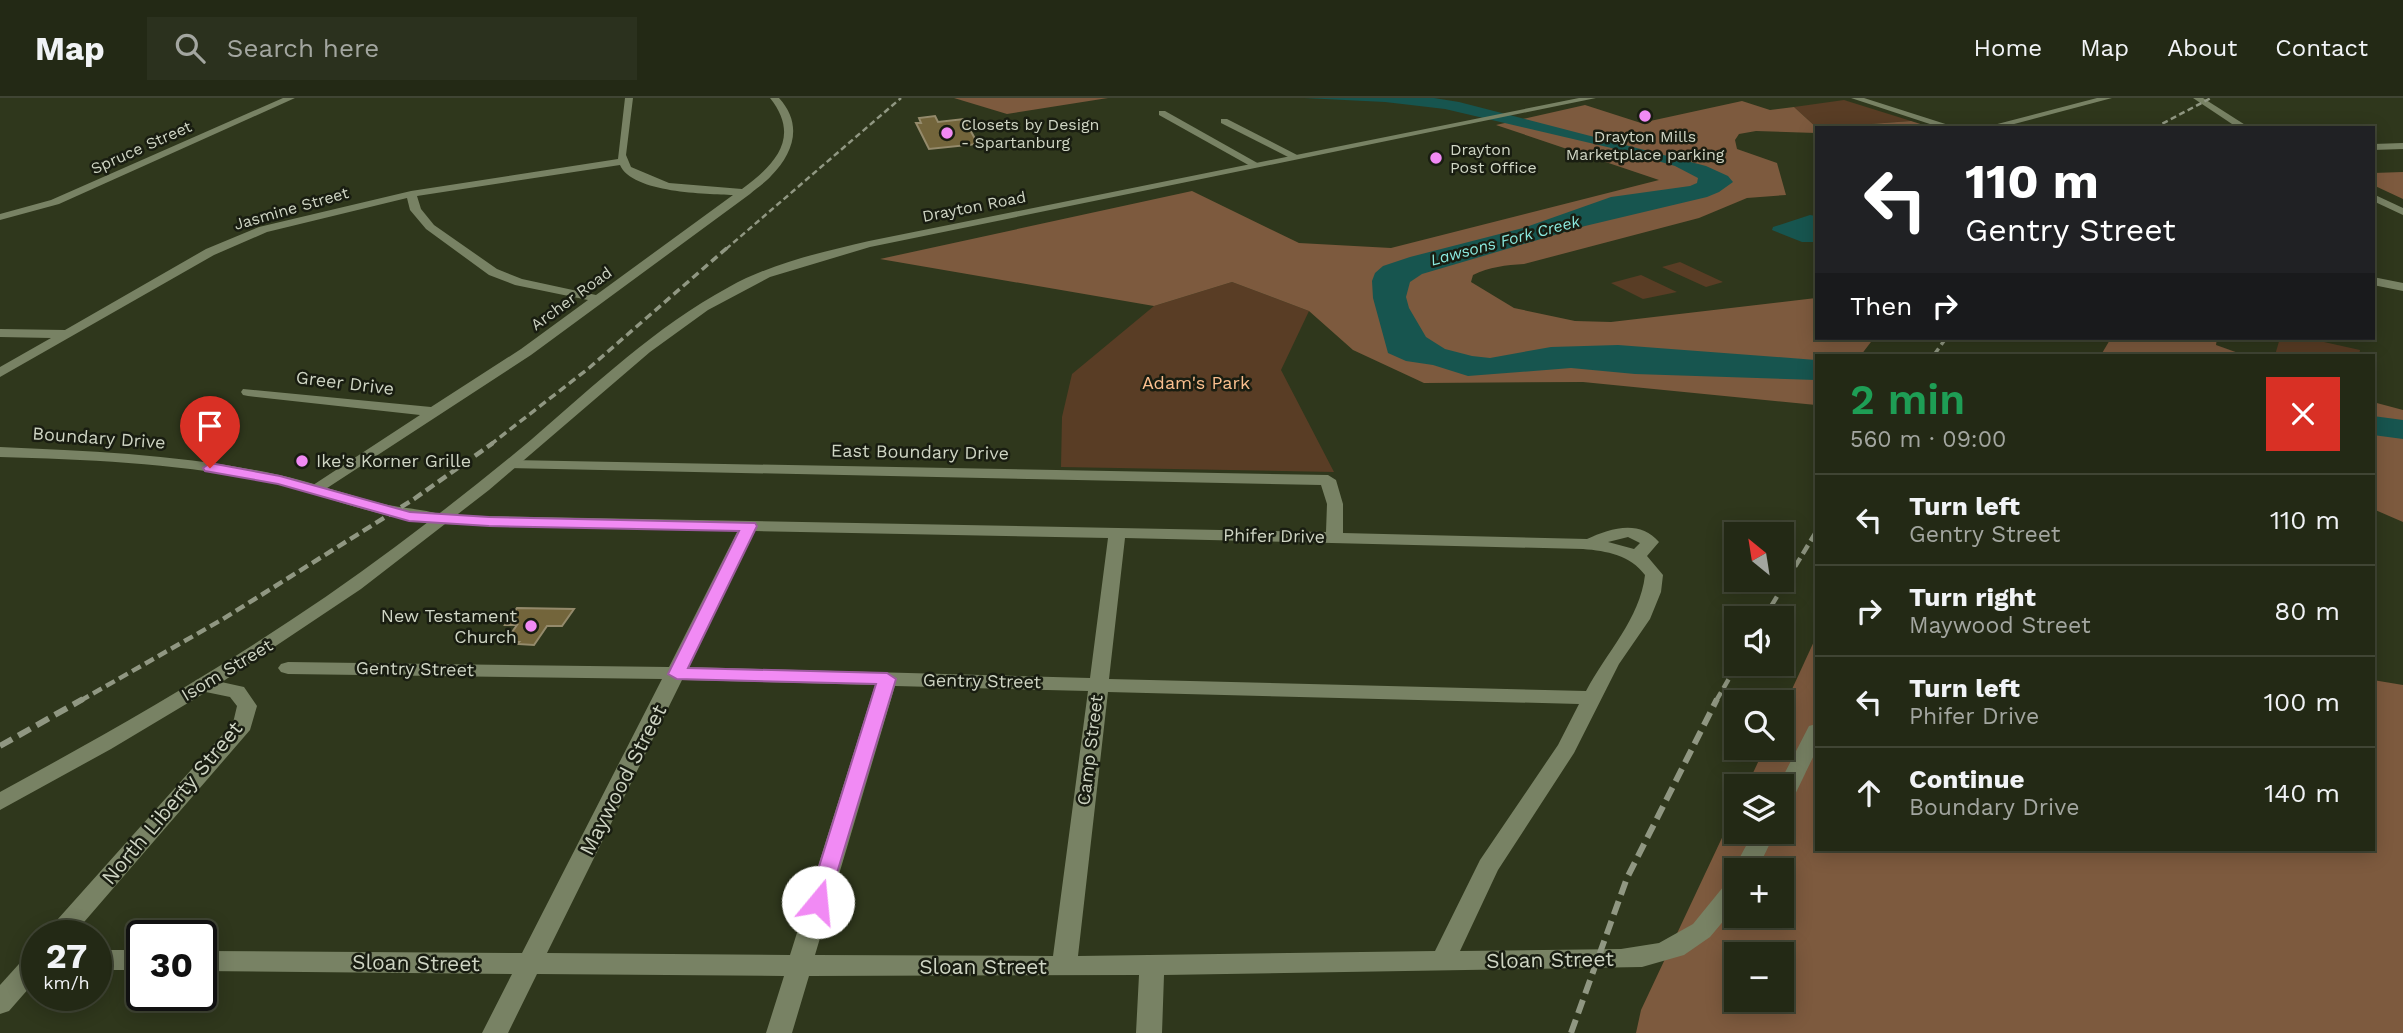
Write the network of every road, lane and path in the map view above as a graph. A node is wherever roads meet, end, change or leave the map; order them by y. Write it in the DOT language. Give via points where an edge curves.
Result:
graph roads {
  1 [pos="291,98"];
  2 [pos="629,98"];
  3 [pos="774,98"];
  4 [pos="1592,98"];
  5 [pos="1855,98"];
  6 [pos="2108,98"];
  7 [pos="2197,98"];
  8 [pos="1577,99"];
  9 [pos="1162,113"];
  10 [pos="1224,121"];
  11 [pos="1946,126"];
  12 [pos="1995,126"];
  13 [pos="2242,126"];
  14 [pos="2403,138"];
  15 [pos="2398,146"];
  16 [pos="2375,147"];
  17 [pos="1296,157"];
  18 [pos="621,162"];
  19 [pos="1256,165"];
  20 [pos="746,192"];
  21 [pos="411,194"];
  22 [pos="2375,198"];
  23 [pos="2403,212"];
  24 [pos="0,217"];
  25 [pos="2375,281"];
  26 [pos="2403,287"];
  27 [pos="599,299"];
  28 [pos="0,333"];
  29 [pos="68,334"];
  30 [pos="0,373"];
  31 [pos="248,392"];
  32 [pos="437,412"];
  33 [pos="0,452"];
  34 [pos="511,465"];
  35 [pos="323,492"];
  36 [pos="440,519"];
  37 [pos="749,526"];
  38 [pos="1116,533"];
  39 [pos="1334,537"];
  40 [pos="288,668"];
  41 [pos="677,674"];
  42 [pos="887,679"];
  43 [pos="1098,684"];
  44 [pos="203,685"];
  45 [pos="1591,698"];
  46 [pos="1815,733"];
  47 [pos="1794,775"];
  48 [pos="0,802"];
  49 [pos="1724,903"];
  50 [pos="72,920"];
  51 [pos="217,961"];
  52 [pos="1441,962"];
  53 [pos="530,964"];
  54 [pos="799,966"];
  55 [pos="1152,966"];
  56 [pos="1064,967"];
  57 [pos="21,979"];
  58 [pos="0,1003"];
  59 [pos="495,1033"];
  60 [pos="779,1033"];
  61 [pos="1149,1033"];
  1 -- 24 [label="street, Spruce Street" via="55,202"];
  2 -- 18 [label="street"];
  3 -- 20 [label="street, Archer Road" via="789,116 790,139 772,170"];
  4 -- 8 [label="street, Drayton Road"];
  5 -- 11 [label="street"];
  6 -- 12 [label="street"];
  7 -- 13 [label="street"];
  8 -- 17 [label="street, Drayton Road"];
  9 -- 19 [label="street"];
  10 -- 17 [label="street"];
  14 -- 15 [label="street"];
  15 -- 16 [label="street"];
  17 -- 19 [label="street, Drayton Road"];
  18 -- 20 [label="street" via="636,175 664,184"];
  18 -- 21 [label="street, Jasmine Street"];
  19 -- 34 [label="street, Drayton Road" via="869,244 756,279 674,325"];
  20 -- 27 [label="street, Archer Road"];
  21 -- 27 [label="street" via="416,210 430,227 493,272"];
  21 -- 29 [label="street, Jasmine Street" via="244,236"];
  22 -- 23 [label="street"];
  25 -- 26 [label="street"];
  27 -- 32 [label="street, Archer Road"];
  28 -- 29 [label="street"];
  29 -- 30 [label="street, Jasmine Street"];
  31 -- 32 [label="street, Greer Drive"];
  32 -- 35 [label="street, Archer Road"];
  33 -- 35 [label="street, Boundary Drive" via="165,461 255,475"];
  34 -- 36 [label="street, Drayton Road"];
  34 -- 39 [label="street, East Boundary Drive" via="1328,480 1335,504"];
  35 -- 36 [label="street, Boundary Drive" via="409,516"];
  36 -- 37 [label="street, Phifer Drive"];
  36 -- 44 [label="street, Isom Street" via="287,634"];
  37 -- 38 [label="street, Phifer Drive"];
  37 -- 41 [label="street, Maywood Street"];
  38 -- 39 [label="street, Phifer Drive"];
  38 -- 43 [label="street, Camp Street"];
  39 -- 45 [label="street, Phifer Drive" via="1590,544 1637,557 1654,575 1652,592 1641,619 1609,663"];
  40 -- 41 [label="street, Gentry Street"];
  41 -- 42 [label="street, Gentry Street"];
  41 -- 53 [label="street, Maywood Street"];
  42 -- 43 [label="street, Gentry Street"];
  42 -- 54 [label="street"];
  43 -- 45 [label="street, Gentry Street"];
  43 -- 56 [label="street, Camp Street"];
  44 -- 48 [label="street, Isom Street"];
  44 -- 50 [label="street, North Liberty Street" via="237,692 247,706 243,724"];
  45 -- 52 [label="street, Phifer Drive" via="1567,748 1488,866"];
  46 -- 47 [label="street"];
  49 -- 52 [label="street, Sloan Street" via="1704,930 1670,952 1622,959"];
  51 -- 53 [label="street, Sloan Street"];
  52 -- 55 [label="street, Sloan Street"];
  53 -- 54 [label="street, Sloan Street"];
  53 -- 59 [label="street, Maywood Street"];
  54 -- 56 [label="street, Sloan Street"];
  54 -- 60 [label="street"];
  55 -- 56 [label="street, Sloan Street"];
  55 -- 61 [label="street"];
  57 -- 58 [label="street"];
}
